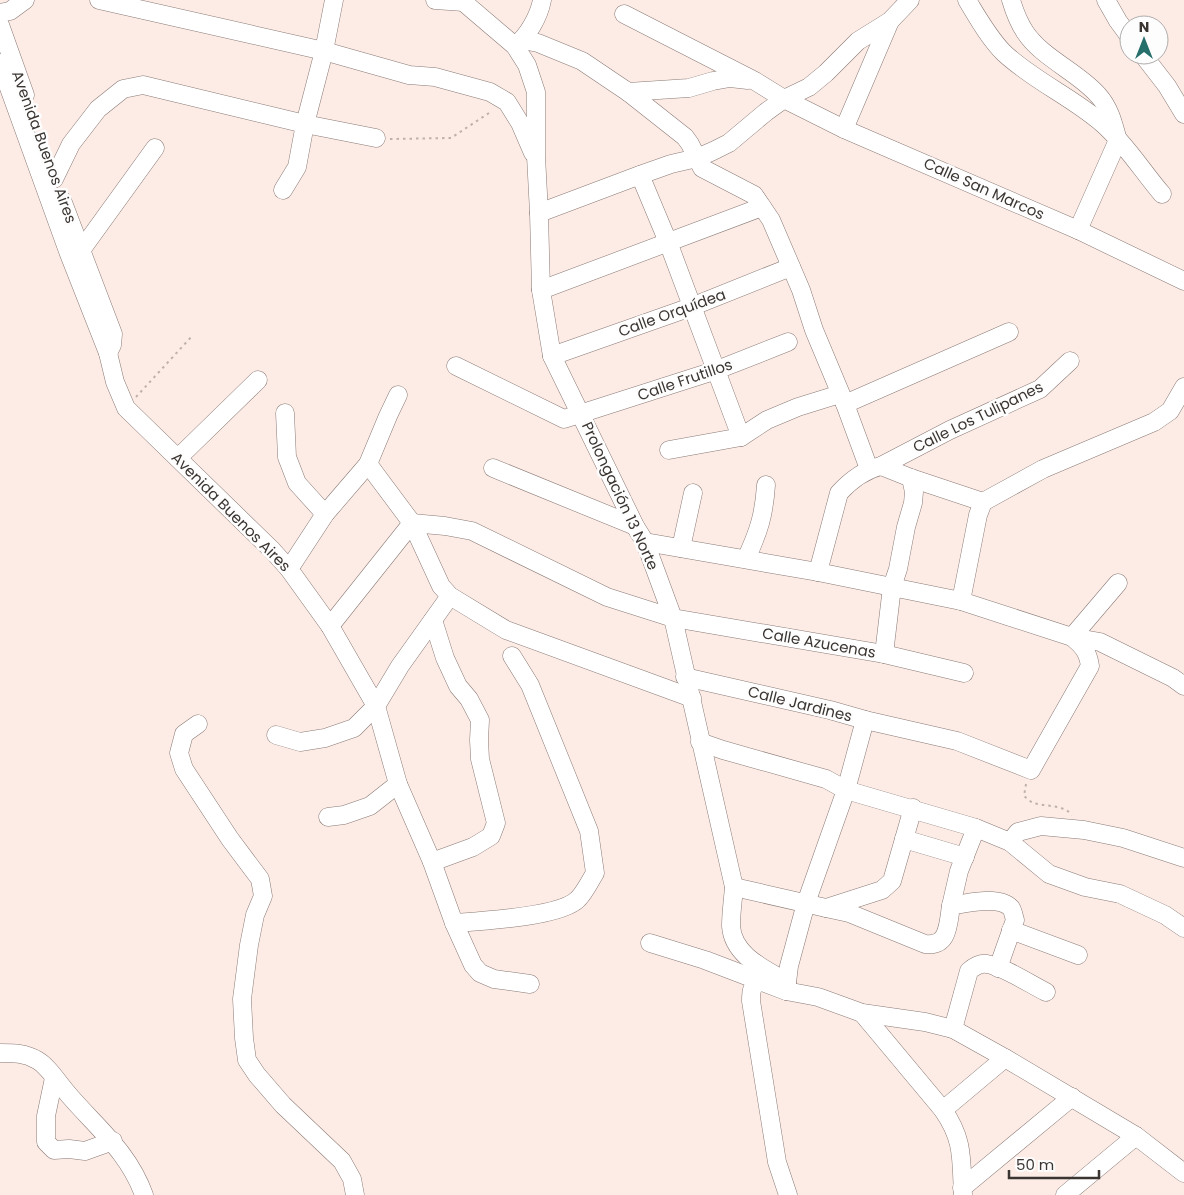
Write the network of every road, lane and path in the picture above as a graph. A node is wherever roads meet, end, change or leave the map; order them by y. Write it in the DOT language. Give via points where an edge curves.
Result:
graph roads {
  1 [pos="25,0"];
  2 [pos="99,0"];
  3 [pos="334,0"];
  4 [pos="435,0"];
  5 [pos="542,0"];
  6 [pos="910,0"];
  7 [pos="967,0"];
  8 [pos="1011,0"];
  9 [pos="1106,0"];
  10 [pos="462,1"];
  11 [pos="133,4"];
  12 [pos="0,13"];
  13 [pos="624,14"];
  14 [pos="890,21"];
  15 [pos="1119,22"];
  16 [pos="0,25"];
  17 [pos="519,43"];
  18 [pos="324,52"];
  19 [pos="0,63"];
  20 [pos="1151,65"];
  21 [pos="755,81"];
  22 [pos="628,92"];
  23 [pos="784,99"];
  24 [pos="507,102"];
  25 [pos="1184,114"];
  26 [pos="305,124"];
  27 [pos="844,128"];
  28 [pos="376,138"];
  29 [pos="1118,140"];
  30 [pos="155,148"];
  31 [pos="697,158"];
  32 [pos="536,161"];
  33 [pos="640,175"];
  34 [pos="54,179"];
  35 [pos="284,190"];
  36 [pos="1162,194"];
  37 [pos="762,207"];
  38 [pos="539,213"];
  39 [pos="1078,230"];
  40 [pos="668,242"];
  41 [pos="76,252"];
  42 [pos="791,267"];
  43 [pos="1184,281"];
  44 [pos="541,290"];
  45 [pos="691,307"];
  46 [pos="1009,332"];
  47 [pos="193,335"];
  48 [pos="788,342"];
  49 [pos="552,356"];
  50 [pos="1070,361"];
  51 [pos="456,366"];
  52 [pos="717,370"];
  53 [pos="258,380"];
  54 [pos="1184,387"];
  55 [pos="398,395"];
  56 [pos="842,399"];
  57 [pos="126,408"];
  58 [pos="285,413"];
  59 [pos="582,414"];
  60 [pos="741,437"];
  61 [pos="669,450"];
  62 [pos="178,458"];
  63 [pos="368,464"];
  64 [pos="875,467"];
  65 [pos="493,468"];
  66 [pos="911,478"];
  67 [pos="766,485"];
  68 [pos="693,493"];
  69 [pos="983,502"];
  70 [pos="325,514"];
  71 [pos="412,523"];
  72 [pos="635,526"];
  73 [pos="646,542"];
  74 [pos="681,548"];
  75 [pos="746,559"];
  76 [pos="289,568"];
  77 [pos="818,572"];
  78 [pos="1118,583"];
  79 [pos="892,587"];
  80 [pos="450,596"];
  81 [pos="961,602"];
  82 [pos="673,618"];
  83 [pos="433,620"];
  84 [pos="330,626"];
  85 [pos="1072,637"];
  86 [pos="884,654"];
  87 [pos="512,656"];
  88 [pos="964,673"];
  89 [pos="685,677"];
  90 [pos="1184,686"];
  91 [pos="692,698"];
  92 [pos="376,706"];
  93 [pos="865,720"];
  94 [pos="198,724"];
  95 [pos="276,736"];
  96 [pos="700,742"];
  97 [pos="1031,770"];
  98 [pos="398,784"];
  99 [pos="846,790"];
  100 [pos="913,808"];
  101 [pos="328,817"];
  102 [pos="976,828"];
  103 [pos="1084,830"];
  104 [pos="904,839"];
  105 [pos="1010,842"];
  106 [pos="965,856"];
  107 [pos="1184,858"];
  108 [pos="432,862"];
  109 [pos="734,887"];
  110 [pos="806,903"];
  111 [pos="951,906"];
  112 [pos="826,908"];
  113 [pos="454,923"];
  114 [pos="1184,928"];
  115 [pos="1011,930"];
  116 [pos="650,944"];
  117 [pos="1078,955"];
  118 [pos="998,968"];
  119 [pos="760,981"];
  120 [pos="530,984"];
  121 [pos="791,989"];
  122 [pos="1046,992"];
  123 [pos="862,1013"];
  124 [pos="953,1029"];
  125 [pos="0,1053"];
  126 [pos="1005,1058"];
  127 [pos="54,1078"];
  128 [pos="1072,1097"];
  129 [pos="943,1110"];
  130 [pos="1136,1136"];
  131 [pos="113,1141"];
  132 [pos="1184,1173"];
  133 [pos="963,1191"];
  134 [pos="144,1195"];
  135 [pos="355,1195"];
  136 [pos="788,1195"];
  137 [pos="1065,1195"];
  1 -- 12 [label="street" via="10,11"];
  2 -- 11 [label="street"];
  3 -- 18 [label="street"];
  4 -- 10 [label="street"];
  5 -- 17 [label="street"];
  6 -- 14 [label="street"];
  7 -- 29 [label="street" via="1003,52 1087,111"];
  8 -- 29 [label="street" via="1025,32 1099,96 1110,113"];
  9 -- 15 [label="street"];
  10 -- 17 [label="street"];
  11 -- 18 [label="street"];
  13 -- 21 [label="street, Calle San Marcos"];
  14 -- 23 [label="street" via="858,41 809,87"];
  14 -- 27 [label="street"];
  16 -- 34 [label="street, Avenida Buenos Aires"];
  17 -- 22 [label="street" via="538,43 582,61"];
  17 -- 32 [label="street, Prolongación 13 Norte" via="536,92"];
  18 -- 24 [label="street" via="410,75 435,77 474,87"];
  18 -- 26 [label="street"];
  19 -- 41 [label="street, Avenida Buenos Aires" via="44,181"];
  20 -- 25 [label="street"];
  21 -- 22 [label="street" via="730,78 689,88"];
  21 -- 23 [label="street, Calle San Marcos"];
  22 -- 31 [label="street" via="685,137"];
  23 -- 27 [label="street, Calle San Marcos"];
  23 -- 31 [label="street" via="729,143"];
  24 -- 28 [label="path" via="451,138"];
  24 -- 32 [label="street" via="520,122"];
  26 -- 28 [label="street"];
  26 -- 34 [label="street" via="143,85 123,89 98,109 71,144"];
  26 -- 35 [label="street" via="297,167"];
  27 -- 39 [label="street, Calle San Marcos"];
  29 -- 36 [label="street"];
  29 -- 39 [label="street"];
  30 -- 41 [label="street"];
  31 -- 33 [label="street"];
  31 -- 37 [label="street" via="702,168 754,195"];
  32 -- 38 [label="street, Prolongación 13 Norte"];
  33 -- 38 [label="street"];
  33 -- 40 [label="street"];
  34 -- 41 [label="street, Avenida Buenos Aires"];
  37 -- 40 [label="street"];
  37 -- 42 [label="street"];
  38 -- 44 [label="street, Prolongación 13 Norte"];
  39 -- 43 [label="street, Calle San Marcos"];
  40 -- 44 [label="street"];
  40 -- 45 [label="street"];
  41 -- 57 [label="street, Avenida Buenos Aires" via="115,382"];
  42 -- 45 [label="street, Calle Orquídea"];
  42 -- 56 [label="street"];
  44 -- 49 [label="street, Prolongación 13 Norte"];
  45 -- 49 [label="street, Calle Orquídea"];
  45 -- 52 [label="street"];
  46 -- 56 [label="street"];
  47 -- 57 [label="path"];
  48 -- 52 [label="street, Calle Frutillos"];
  49 -- 59 [label="street, Prolongación 13 Norte"];
  50 -- 64 [label="street, Calle Los Tulipanes" via="1040,389"];
  51 -- 59 [label="street, Calle Frutillos" via="564,419"];
  52 -- 59 [label="street, Calle Frutillos"];
  52 -- 60 [label="street"];
  53 -- 62 [label="street"];
  54 -- 69 [label="street" via="1170,411 1154,422 1043,470"];
  55 -- 63 [label="street"];
  56 -- 60 [label="street" via="798,407 767,420"];
  56 -- 64 [label="street"];
  57 -- 62 [label="street, Avenida Buenos Aires"];
  58 -- 70 [label="street" via="288,457 297,483"];
  59 -- 72 [label="street, Prolongación 13 Norte"];
  60 -- 61 [label="street"];
  62 -- 76 [label="street, Avenida Buenos Aires"];
  63 -- 70 [label="street"];
  63 -- 71 [label="street"];
  64 -- 66 [label="street"];
  64 -- 77 [label="street, Calle Los Tulipanes" via="848,483 839,493"];
  65 -- 72 [label="street"];
  66 -- 69 [label="street"];
  66 -- 79 [label="street" via="914,503"];
  67 -- 75 [label="street" via="758,534"];
  68 -- 74 [label="street"];
  69 -- 81 [label="street"];
  70 -- 76 [label="street"];
  71 -- 80 [label="street" via="441,586"];
  71 -- 82 [label="street, Calle Azucenas" via="472,531 607,597"];
  71 -- 84 [label="street"];
  72 -- 73 [label="street, Prolongación 13 Norte"];
  73 -- 74 [label="street"];
  73 -- 82 [label="street, Prolongación 13 Norte"];
  74 -- 75 [label="street"];
  75 -- 77 [label="street"];
  76 -- 84 [label="street, Avenida Buenos Aires"];
  77 -- 79 [label="street"];
  78 -- 85 [label="street"];
  79 -- 81 [label="street"];
  79 -- 86 [label="street"];
  80 -- 83 [label="street"];
  80 -- 91 [label="street" via="506,630"];
  81 -- 85 [label="street"];
  82 -- 86 [label="street, Calle Azucenas"];
  82 -- 89 [label="street, Prolongación 13 Norte"];
  83 -- 92 [label="street"];
  83 -- 108 [label="street" via="458,686 480,720 480,759 496,823 491,836 473,847"];
  84 -- 92 [label="street, Avenida Buenos Aires"];
  85 -- 90 [label="street" via="1100,642"];
  85 -- 97 [label="street" via="1083,646 1090,666"];
  86 -- 88 [label="street, Calle Azucenas"];
  87 -- 113 [label="street" via="530,685 589,831 595,873 578,899 565,907 530,916"];
  89 -- 91 [label="street, Prolongación 13 Norte"];
  89 -- 93 [label="street, Calle Jardines"];
  91 -- 96 [label="street, Prolongación 13 Norte"];
  92 -- 95 [label="street" via="354,728 325,738 300,742"];
  92 -- 98 [label="street, Avenida Buenos Aires"];
  93 -- 97 [label="street, Calle Jardines" via="957,741"];
  93 -- 99 [label="street"];
  94 -- 135 [label="street" via="184,734 179,753 184,769 230,840 260,879 263,896 255,915 242,999 247,1060 282,1105 342,1161 352,1180"];
  96 -- 99 [label="street" via="826,779"];
  96 -- 109 [label="street, Prolongación 13 Norte"];
  97 -- 103 [label="path" via="1024,796 1032,803 1069,811"];
  98 -- 101 [label="street" via="370,806"];
  98 -- 108 [label="street, Avenida Buenos Aires"];
  99 -- 100 [label="street"];
  99 -- 110 [label="street"];
  100 -- 102 [label="street"];
  100 -- 104 [label="street"];
  102 -- 105 [label="street"];
  102 -- 106 [label="street"];
  103 -- 105 [label="street" via="1041,826 1018,832"];
  103 -- 107 [label="street" via="1123,838"];
  104 -- 106 [label="street"];
  104 -- 112 [label="street" via="892,881 882,890"];
  105 -- 114 [label="street" via="1049,874 1085,888 1120,894 1165,915"];
  106 -- 111 [label="street"];
  108 -- 113 [label="street, Avenida Buenos Aires"];
  109 -- 110 [label="street"];
  109 -- 121 [label="street, Prolongación 13 Norte" via="731,928 737,946 749,960"];
  110 -- 112 [label="street"];
  110 -- 121 [label="street" via="789,966"];
  111 -- 112 [label="street" via="946,933 940,942 933,945"];
  111 -- 115 [label="street" via="992,901 1002,903 1011,908 1015,920"];
  113 -- 120 [label="street, Avenida Buenos Aires" via="473,965 480,973 494,979"];
  115 -- 117 [label="street"];
  115 -- 118 [label="street"];
  116 -- 119 [label="street"];
  118 -- 122 [label="street"];
  118 -- 124 [label="street" via="976,965 969,971"];
  119 -- 121 [label="street"];
  119 -- 136 [label="street" via="754,984 751,1001 777,1162"];
  121 -- 123 [label="street"];
  123 -- 124 [label="street"];
  123 -- 129 [label="street"];
  124 -- 126 [label="street"];
  125 -- 127 [label="street" via="22,1053 40,1061"];
  126 -- 128 [label="street"];
  126 -- 129 [label="street"];
  127 -- 131 [label="street"];
  127 -- 131 [label="street" via="46,1116 46,1142 54,1150 85,1151"];
  128 -- 130 [label="street"];
  128 -- 133 [label="street"];
  129 -- 133 [label="street" via="960,1145"];
  130 -- 132 [label="street"];
  130 -- 137 [label="street"];
  131 -- 134 [label="street" via="138,1178"];
}
